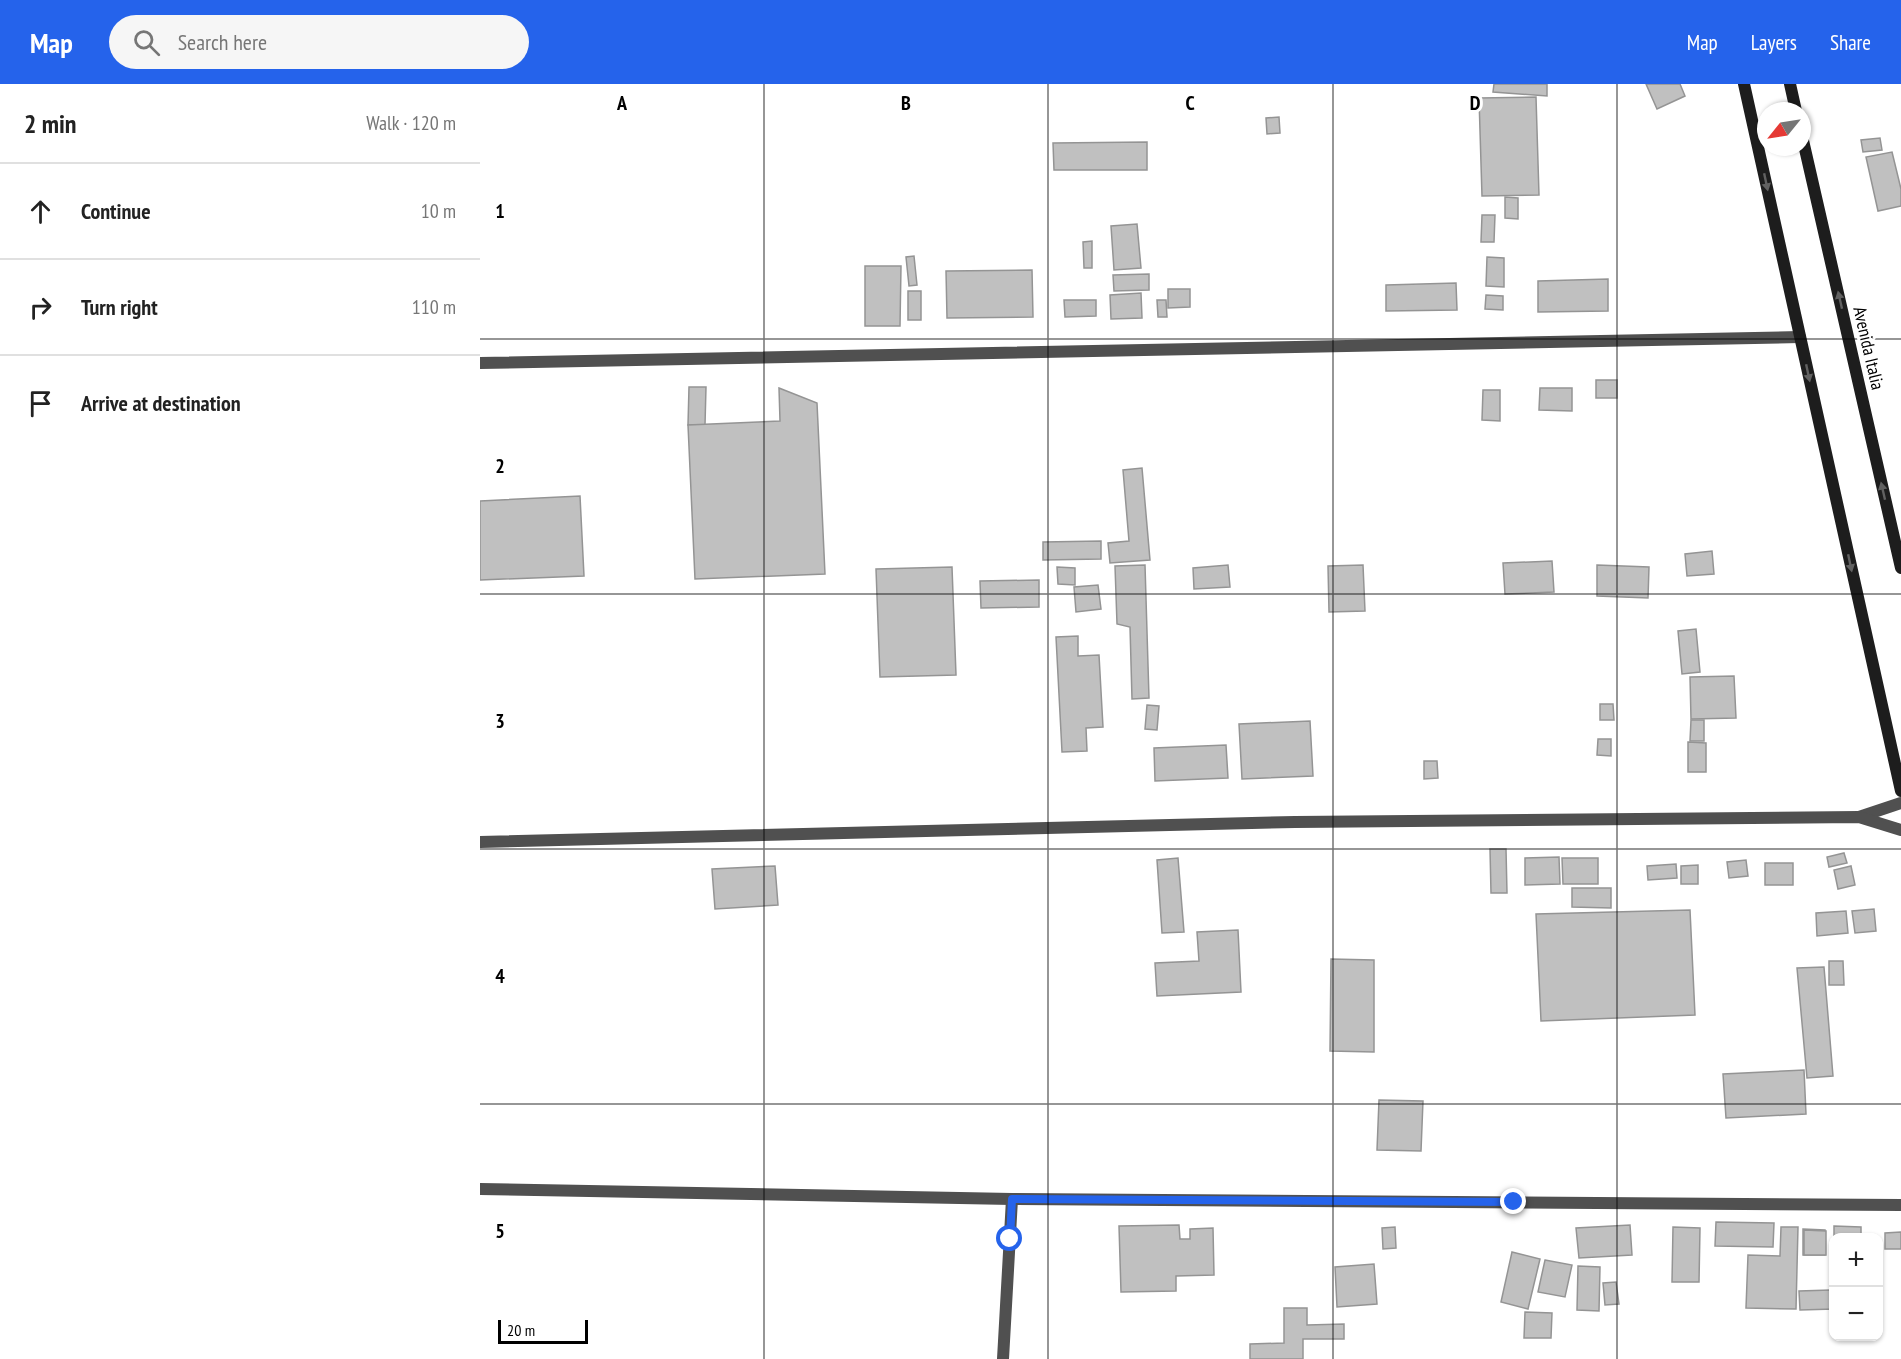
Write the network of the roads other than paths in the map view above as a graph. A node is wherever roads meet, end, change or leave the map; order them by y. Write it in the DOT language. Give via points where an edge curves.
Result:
graph roads {
  1 [pos="1744,84"];
  2 [pos="1790,84"];
  3 [pos="1794,102"];
  4 [pos="1807,156"];
  5 [pos="1800,337"];
  6 [pos="480,363"];
  7 [pos="1901,568"];
  8 [pos="1901,791"];
  9 [pos="1901,803"];
  10 [pos="1858,817"];
  11 [pos="1901,830"];
  12 [pos="480,842"];
  13 [pos="480,1189"];
  14 [pos="1012,1199"];
  15 [pos="1901,1204"];
  16 [pos="1003,1359"];
  1 -- 5 [label="main road, one-way"];
  2 -- 3 [label="main road"];
  7 -- 4 [label="main road, Avenida Italia, one-way"];
  5 -- 6 [label="street"];
  5 -- 8 [label="main road, one-way"];
  9 -- 10 [label="street"];
  10 -- 11 [label="street"];
  10 -- 12 [label="street" via="1295,822"];
  13 -- 14 [label="street"];
  14 -- 15 [label="street"];
  14 -- 16 [label="street"];
}
